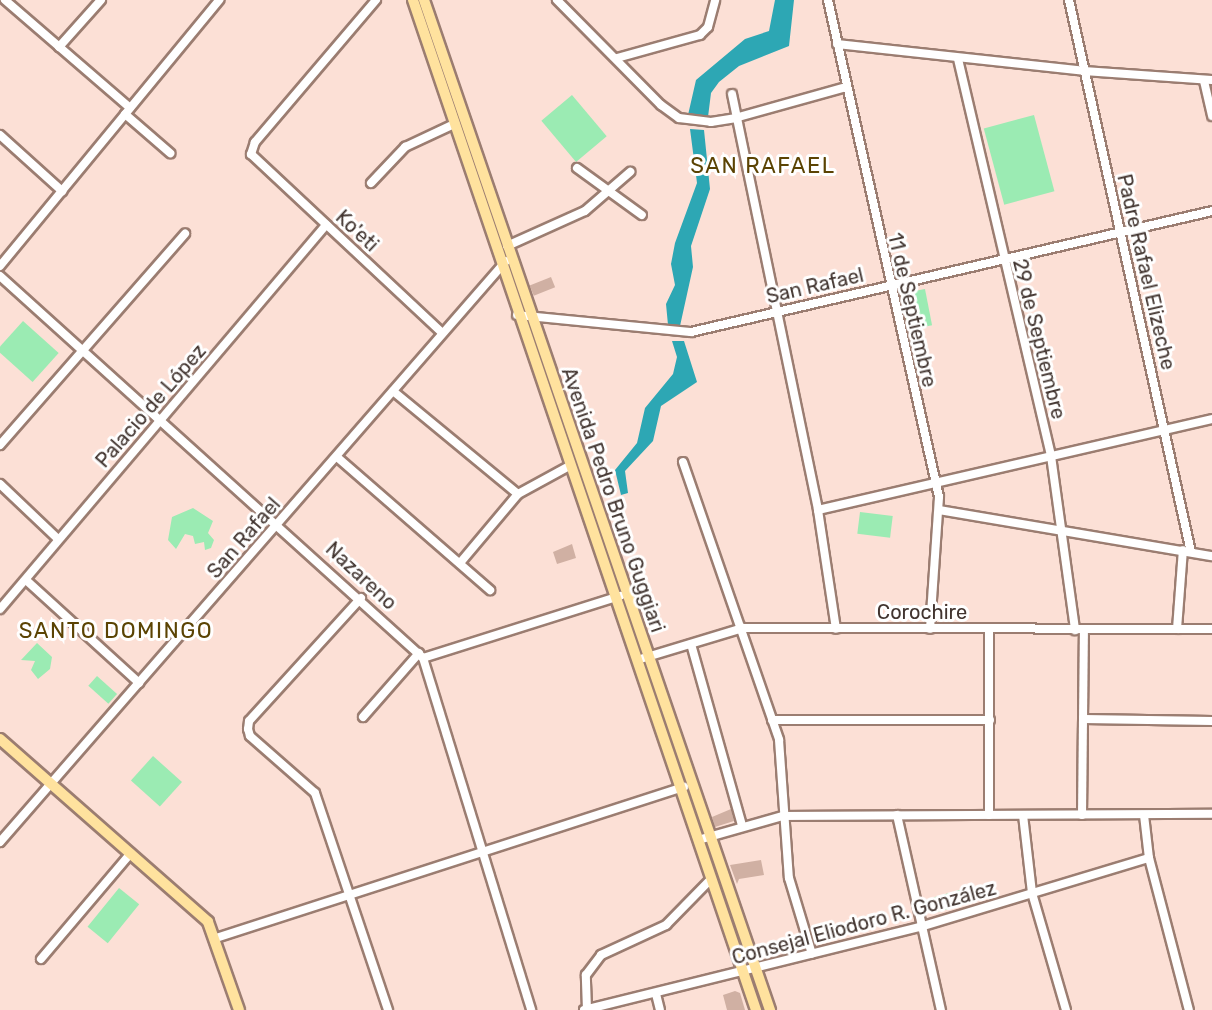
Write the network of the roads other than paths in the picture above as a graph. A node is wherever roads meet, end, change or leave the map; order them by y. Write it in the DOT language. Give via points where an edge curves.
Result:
graph roads {
  1 [pos="5,0"];
  2 [pos="101,0"];
  3 [pos="219,0"];
  4 [pos="376,0"];
  5 [pos="412,0"];
  6 [pos="424,0"];
  7 [pos="715,0"];
  8 [pos="828,0"];
  9 [pos="1068,0"];
  10 [pos="563,2"];
  11 [pos="837,44"];
  12 [pos="59,47"];
  13 [pos="617,58"];
  14 [pos="957,59"];
  15 [pos="1084,71"];
  16 [pos="1208,81"];
  17 [pos="846,87"];
  18 [pos="732,94"];
  19 [pos="128,111"];
  20 [pos="1212,116"];
  21 [pos="735,118"];
  22 [pos="454,124"];
  23 [pos="0,135"];
  24 [pos="170,153"];
  25 [pos="577,168"];
  26 [pos="630,172"];
  27 [pos="371,183"];
  28 [pos="62,191"];
  29 [pos="609,192"];
  30 [pos="1212,211"];
  31 [pos="642,215"];
  32 [pos="326,225"];
  33 [pos="1118,232"];
  34 [pos="185,234"];
  35 [pos="509,251"];
  36 [pos="1002,260"];
  37 [pos="501,265"];
  38 [pos="0,266"];
  39 [pos="0,276"];
  40 [pos="889,286"];
  41 [pos="776,312"];
  42 [pos="517,315"];
  43 [pos="531,316"];
  44 [pos="441,332"];
  45 [pos="82,352"];
  46 [pos="393,391"];
  47 [pos="1212,418"];
  48 [pos="162,419"];
  49 [pos="1166,430"];
  50 [pos="0,445"];
  51 [pos="1050,456"];
  52 [pos="337,458"];
  53 [pos="683,462"];
  54 [pos="571,465"];
  55 [pos="0,484"];
  56 [pos="936,484"];
  57 [pos="518,494"];
  58 [pos="818,510"];
  59 [pos="939,510"];
  60 [pos="278,524"];
  61 [pos="1064,530"];
  62 [pos="58,539"];
  63 [pos="1187,551"];
  64 [pos="1212,556"];
  65 [pos="460,563"];
  66 [pos="26,580"];
  67 [pos="490,590"];
  68 [pos="621,596"];
  69 [pos="361,598"];
  70 [pos="0,609"];
  71 [pos="743,628"];
  72 [pos="837,628"];
  73 [pos="930,629"];
  74 [pos="989,629"];
  75 [pos="1177,629"];
  76 [pos="1212,629"];
  77 [pos="1080,630"];
  78 [pos="691,644"];
  79 [pos="421,656"];
  80 [pos="642,658"];
  81 [pos="139,683"];
  82 [pos="363,717"];
  83 [pos="1084,719"];
  84 [pos="772,720"];
  85 [pos="990,720"];
  86 [pos="1212,721"];
  87 [pos="0,739"];
  88 [pos="51,786"];
  89 [pos="685,787"];
  90 [pos="1212,814"];
  91 [pos="897,815"];
  92 [pos="989,815"];
  93 [pos="1023,815"];
  94 [pos="1082,815"];
  95 [pos="1144,815"];
  96 [pos="783,816"];
  97 [pos="741,826"];
  98 [pos="703,839"];
  99 [pos="0,842"];
  100 [pos="131,853"];
  101 [pos="484,854"];
  102 [pos="1149,858"];
  103 [pos="711,879"];
  104 [pos="1032,894"];
  105 [pos="348,895"];
  106 [pos="920,927"];
  107 [pos="216,938"];
  108 [pos="812,954"];
  109 [pos="41,959"];
  110 [pos="756,970"];
  111 [pos="744,974"];
  112 [pos="656,994"];
  113 [pos="240,1010"];
  114 [pos="388,1010"];
  115 [pos="531,1010"];
  116 [pos="586,1010"];
  117 [pos="660,1010"];
  118 [pos="756,1010"];
  119 [pos="770,1010"];
  120 [pos="941,1010"];
  121 [pos="1066,1010"];
  122 [pos="1189,1010"];
  1 -- 12 [label="street"];
  2 -- 12 [label="street"];
  3 -- 19 [label="street"];
  4 -- 32 [label="street, Ko'eti" via="255,142 251,154"];
  5 -- 22 [label="main road, Avenida Pedro Bruno Guggiari"];
  6 -- 35 [label="main road, Avenida Pedro Bruno Guggiari"];
  7 -- 13 [label="street" via="708,27 700,35"];
  8 -- 11 [label="street, 11 de Septiembre"];
  9 -- 15 [label="street, Padre Rafael Elizeche"];
  10 -- 13 [label="street"];
  11 -- 14 [label="street"];
  11 -- 17 [label="street, 11 de Septiembre"];
  12 -- 19 [label="street"];
  13 -- 21 [label="street" via="668,112 687,120"];
  14 -- 15 [label="street"];
  14 -- 36 [label="street, 29 de Septiembre"];
  15 -- 16 [label="street"];
  15 -- 33 [label="street, Padre Rafael Elizeche"];
  16 -- 20 [label="street"];
  17 -- 21 [label="street"];
  17 -- 40 [label="street, 11 de Septiembre"];
  18 -- 21 [label="street"];
  19 -- 24 [label="street"];
  19 -- 28 [label="street"];
  21 -- 41 [label="street"];
  22 -- 27 [label="street" via="405,147"];
  22 -- 37 [label="main road, Avenida Pedro Bruno Guggiari"];
  23 -- 28 [label="street"];
  25 -- 29 [label="street"];
  26 -- 29 [label="street, San Rafael"];
  28 -- 38 [label="street"];
  29 -- 31 [label="street"];
  29 -- 35 [label="street, San Rafael" via="565,222"];
  30 -- 33 [label="street, San Rafael"];
  32 -- 44 [label="street, Ko'eti"];
  32 -- 48 [label="street, Palacio de López"];
  33 -- 36 [label="street, San Rafael"];
  33 -- 49 [label="street, Padre Rafael Elizeche"];
  34 -- 45 [label="street"];
  35 -- 37 [label="street, San Rafael"];
  35 -- 43 [label="main road, Avenida Pedro Bruno Guggiari"];
  36 -- 40 [label="street, San Rafael"];
  36 -- 51 [label="street, 29 de Septiembre"];
  37 -- 42 [label="main road, Avenida Pedro Bruno Guggiari"];
  37 -- 44 [label="street, San Rafael"];
  39 -- 45 [label="street, Nazareno"];
  40 -- 41 [label="street, San Rafael"];
  40 -- 56 [label="street, 11 de Septiembre"];
  41 -- 43 [label="street, San Rafael" via="680,332"];
  41 -- 58 [label="street"];
  42 -- 43 [label="street, San Rafael"];
  42 -- 54 [label="main road, Avenida Pedro Bruno Guggiari"];
  43 -- 68 [label="main road, Avenida Pedro Bruno Guggiari"];
  44 -- 46 [label="street, San Rafael"];
  45 -- 48 [label="street, Nazareno"];
  45 -- 50 [label="street"];
  46 -- 52 [label="street, San Rafael"];
  46 -- 57 [label="street"];
  47 -- 49 [label="street"];
  48 -- 60 [label="street, Nazareno"];
  48 -- 62 [label="street, Palacio de López"];
  49 -- 51 [label="street"];
  49 -- 63 [label="street, Padre Rafael Elizeche"];
  51 -- 56 [label="street"];
  51 -- 61 [label="street, 29 de Septiembre"];
  52 -- 60 [label="street, San Rafael"];
  52 -- 65 [label="street"];
  53 -- 71 [label="street"];
  54 -- 57 [label="street"];
  54 -- 68 [label="main road, Avenida Pedro Bruno Guggiari"];
  55 -- 62 [label="street"];
  56 -- 58 [label="street"];
  56 -- 59 [label="street, 11 de Septiembre"];
  57 -- 65 [label="street"];
  58 -- 72 [label="street"];
  59 -- 61 [label="street"];
  59 -- 73 [label="street, 11 de Septiembre"];
  60 -- 69 [label="street, Nazareno"];
  60 -- 81 [label="street, San Rafael"];
  61 -- 63 [label="street"];
  61 -- 77 [label="street, 29 de Septiembre"];
  62 -- 66 [label="street, Palacio de López"];
  63 -- 64 [label="street"];
  63 -- 75 [label="street, Padre Rafael Elizeche"];
  65 -- 67 [label="street"];
  66 -- 70 [label="street, Palacio de López"];
  66 -- 81 [label="street"];
  68 -- 79 [label="street"];
  68 -- 80 [label="main road, Avenida Pedro Bruno Guggiari"];
  69 -- 79 [label="street, Nazareno"];
  69 -- 105 [label="street" via="249,721 250,736 315,793"];
  71 -- 72 [label="street, Corochire"];
  71 -- 78 [label="street, Corochire"];
  71 -- 84 [label="street"];
  72 -- 73 [label="street, Corochire"];
  73 -- 74 [label="street, Corochire"];
  74 -- 77 [label="street, Corochire"];
  74 -- 85 [label="street"];
  75 -- 76 [label="street, Corochire"];
  75 -- 77 [label="street, Corochire"];
  77 -- 83 [label="street, 29 de Septiembre"];
  78 -- 80 [label="street, Corochire"];
  78 -- 97 [label="street"];
  79 -- 82 [label="street"];
  79 -- 101 [label="street, Nazareno"];
  80 -- 89 [label="main road, Avenida Pedro Bruno Guggiari"];
  81 -- 88 [label="street, San Rafael"];
  83 -- 86 [label="street"];
  83 -- 94 [label="street, 29 de Septiembre"];
  84 -- 85 [label="street"];
  84 -- 96 [label="street" via="783,759"];
  85 -- 92 [label="street"];
  87 -- 88 [label="main road"];
  88 -- 99 [label="street, San Rafael"];
  88 -- 100 [label="main road"];
  89 -- 98 [label="main road, Avenida Pedro Bruno Guggiari"];
  89 -- 101 [label="street"];
  90 -- 95 [label="street"];
  91 -- 92 [label="street"];
  91 -- 96 [label="street"];
  91 -- 106 [label="street"];
  92 -- 93 [label="street"];
  93 -- 94 [label="street"];
  93 -- 104 [label="street"];
  94 -- 95 [label="street"];
  95 -- 102 [label="street"];
  96 -- 97 [label="street"];
  96 -- 108 [label="street" via="789,878"];
  97 -- 98 [label="street"];
  98 -- 103 [label="main road, Avenida Pedro Bruno Guggiari"];
  98 -- 110 [label="main road, Avenida Pedro Bruno Guggiari"];
  100 -- 107 [label="main road" via="203,916"];
  100 -- 109 [label="street"];
  101 -- 105 [label="street"];
  101 -- 115 [label="street, Nazareno"];
  102 -- 104 [label="street, Consejal Eliodoro R. González"];
  102 -- 122 [label="street"];
  103 -- 111 [label="main road, Avenida Pedro Bruno Guggiari"];
  103 -- 116 [label="street" via="666,925 601,955 586,975"];
  104 -- 106 [label="street, Consejal Eliodoro R. González"];
  104 -- 121 [label="street"];
  105 -- 107 [label="street"];
  105 -- 114 [label="street"];
  106 -- 108 [label="street, Consejal Eliodoro R. González"];
  106 -- 120 [label="street"];
  107 -- 113 [label="main road"];
  108 -- 110 [label="street, Consejal Eliodoro R. González"];
  110 -- 111 [label="street, Consejal Eliodoro R. González"];
  110 -- 119 [label="main road, Avenida Pedro Bruno Guggiari"];
  111 -- 112 [label="street, Consejal Eliodoro R. González"];
  111 -- 118 [label="main road, Avenida Pedro Bruno Guggiari"];
  112 -- 116 [label="street, Consejal Eliodoro R. González"];
  112 -- 117 [label="street"];
}
